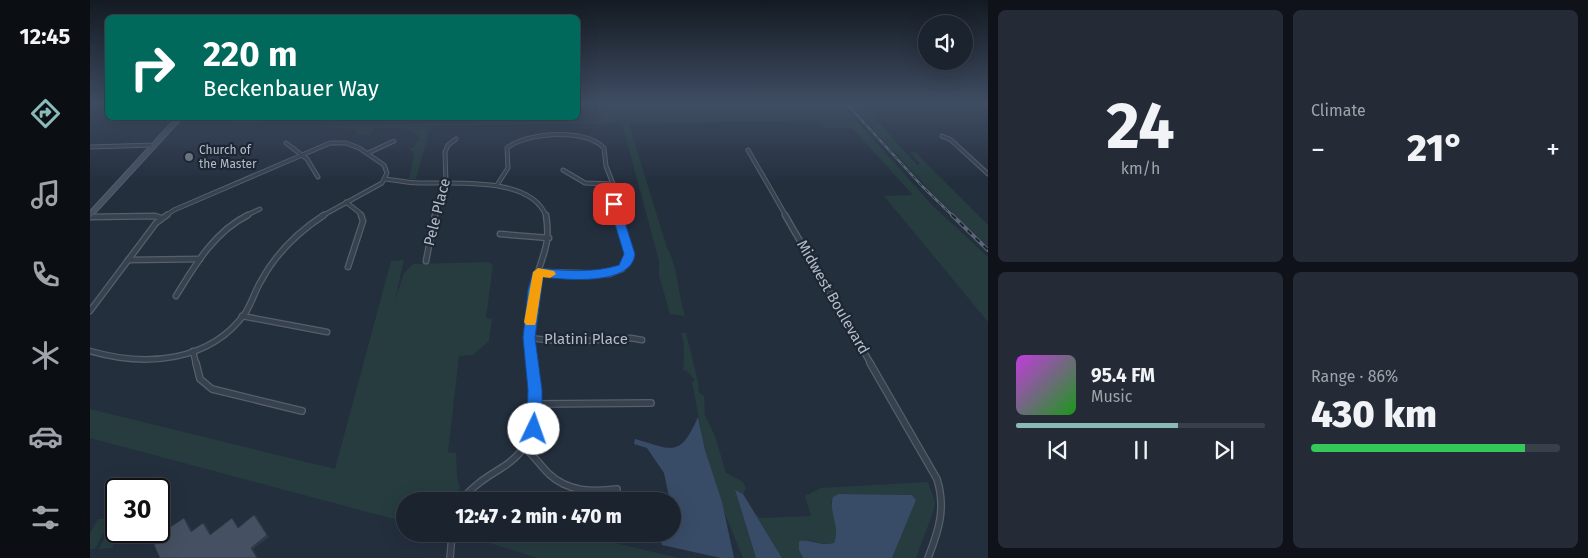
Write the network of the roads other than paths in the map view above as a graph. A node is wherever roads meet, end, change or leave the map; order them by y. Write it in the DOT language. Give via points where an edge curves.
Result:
graph roads {
  1 [pos="169,129"];
  2 [pos="942,136"];
  3 [pos="456,138"];
  4 [pos="394,141"];
  5 [pos="286,142"];
  6 [pos="154,146"];
  7 [pos="90,147"];
  8 [pos="748,150"];
  9 [pos="368,153"];
  10 [pos="302,154"];
  11 [pos="563,170"];
  12 [pos="988,174"];
  13 [pos="318,177"];
  14 [pos="385,179"];
  15 [pos="446,182"];
  16 [pos="613,184"];
  17 [pos="497,185"];
  18 [pos="346,202"];
  19 [pos="260,209"];
  20 [pos="90,216"];
  21 [pos="161,218"];
  22 [pos="500,234"];
  23 [pos="549,238"];
  24 [pos="200,259"];
  25 [pos="128,260"];
  26 [pos="426,261"];
  27 [pos="348,267"];
  28 [pos="538,272"];
  29 [pos="176,296"];
  30 [pos="90,311"];
  31 [pos="242,316"];
  32 [pos="327,332"];
  33 [pos="529,338"];
  34 [pos="642,340"];
  35 [pos="90,351"];
  36 [pos="193,351"];
  37 [pos="651,403"];
  38 [pos="536,404"];
  39 [pos="302,411"];
  40 [pos="525,448"];
  41 [pos="617,489"];
  42 [pos="469,492"];
  43 [pos="451,542"];
  44 [pos="450,558"];
  45 [pos="928,558"];
  1 -- 6 [label="main road"];
  2 -- 12 [label="street"];
  3 -- 15 [label="street, Pele Place" via="445,152"];
  4 -- 9 [label="street"];
  5 -- 10 [label="street"];
  6 -- 7 [label="street"];
  6 -- 20 [label="main road"];
  8 -- 45 [label="street, Midwest Boulevard" via="935,476 943,503 941,521"];
  9 -- 10 [label="street" via="356,145 339,142"];
  9 -- 14 [label="street" via="386,168"];
  10 -- 13 [label="street"];
  10 -- 21 [label="street"];
  11 -- 16 [label="street" via="583,183"];
  14 -- 15 [label="street"];
  14 -- 18 [label="street"];
  15 -- 17 [label="street"];
  15 -- 26 [label="street, Pele Place" via="434,219"];
  16 -- 17 [label="street" via="606,167 604,148 589,138 573,136 516,141 507,148 508,168"];
  16 -- 28 [label="street" via="614,203 629,253 625,266 609,274"];
  17 -- 23 [label="street" via="538,204 548,219"];
  18 -- 27 [label="street" via="360,213 363,221"];
  18 -- 31 [label="street" via="294,237 276,256"];
  19 -- 24 [label="street" via="225,229"];
  20 -- 21 [label="street"];
  21 -- 25 [label="street"];
  22 -- 23 [label="street"];
  23 -- 28 [label="street"];
  24 -- 25 [label="street"];
  24 -- 29 [label="street"];
  25 -- 30 [label="street"];
  28 -- 33 [label="street"];
  31 -- 32 [label="street"];
  31 -- 36 [label="street" via="220,336"];
  33 -- 34 [label="street, Platini Place" via="566,342"];
  33 -- 38 [label="street"];
  35 -- 36 [label="street" via="139,362 173,359"];
  36 -- 39 [label="street" via="200,379 212,389"];
  37 -- 38 [label="street"];
  38 -- 40 [label="street" via="534,429"];
  40 -- 41 [label="street" via="562,483 597,492"];
  40 -- 42 [label="street"];
  43 -- 44 [label="street"];
}
